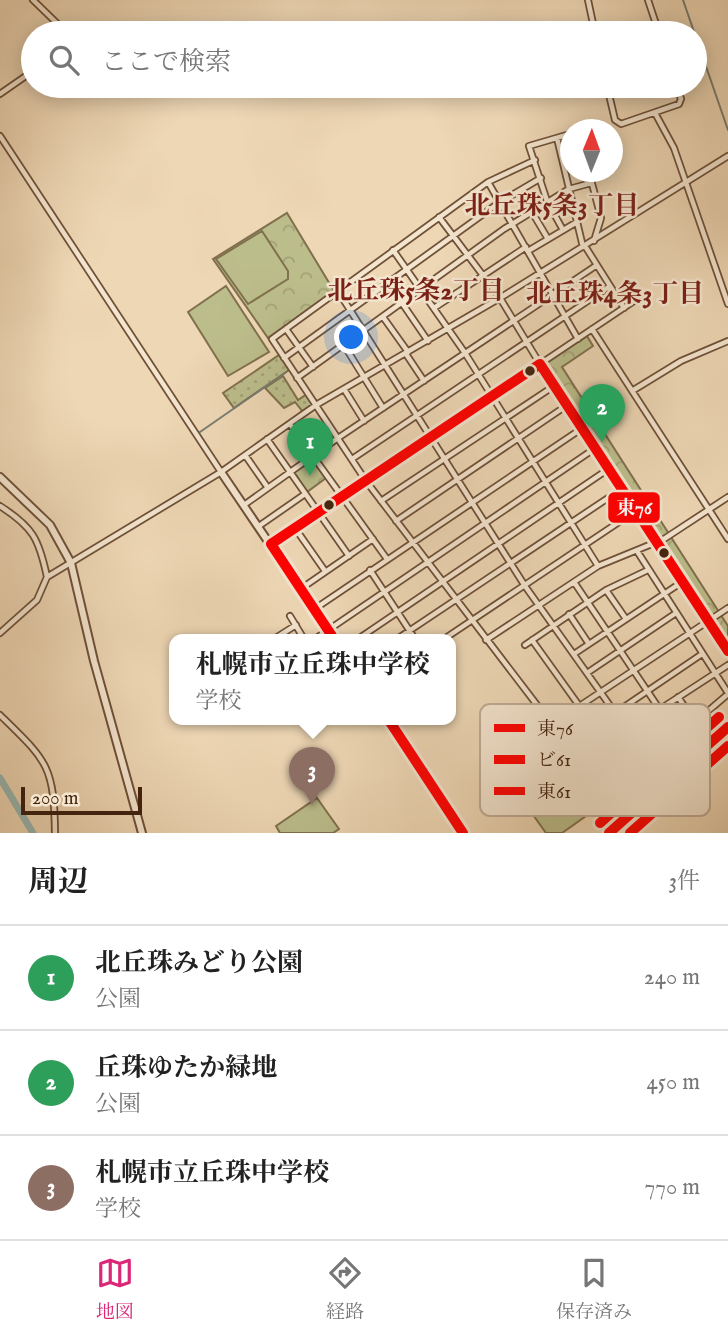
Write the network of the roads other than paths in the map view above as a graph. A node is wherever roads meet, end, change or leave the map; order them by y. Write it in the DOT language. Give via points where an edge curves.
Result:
graph roads {
  1 [pos="33,0"];
  2 [pos="588,0"];
  3 [pos="648,0"];
  4 [pos="55,21"];
  5 [pos="592,21"];
  6 [pos="655,21"];
  7 [pos="21,79"];
  8 [pos="0,94"];
  9 [pos="610,98"];
  10 [pos="680,98"];
  11 [pos="655,113"];
  12 [pos="0,136"];
  13 [pos="560,137"];
  14 [pos="556,138"];
  15 [pos="728,156"];
  16 [pos="535,160"];
  17 [pos="541,177"];
  18 [pos="488,183"];
  19 [pos="591,183"];
  20 [pos="686,183"];
  21 [pos="569,189"];
  22 [pos="547,201"];
  23 [pos="499,202"];
  24 [pos="532,212"];
  25 [pos="439,217"];
  26 [pos="576,222"];
  27 [pos="512,223"];
  28 [pos="564,230"];
  29 [pos="453,236"];
  30 [pos="548,239"];
  31 [pos="594,241"];
  32 [pos="584,246"];
  33 [pos="527,249"];
  34 [pos="393,250"];
  35 [pos="468,255"];
  36 [pos="597,265"];
  37 [pos="407,269"];
  38 [pos="542,273"];
  39 [pos="484,276"];
  40 [pos="610,286"];
  41 [pos="421,290"];
  42 [pos="338,291"];
  43 [pos="553,294"];
  44 [pos="500,298"];
  45 [pos="634,301"];
  46 [pos="402,303"];
  47 [pos="728,304"];
  48 [pos="434,308"];
  49 [pos="624,308"];
  50 [pos="350,310"];
  51 [pos="565,316"];
  52 [pos="383,317"];
  53 [pos="514,320"];
  54 [pos="286,329"];
  55 [pos="448,329"];
  56 [pos="592,329"];
  57 [pos="364,331"];
  58 [pos="578,339"];
  59 [pos="428,341"];
  60 [pos="527,341"];
  61 [pos="728,341"];
  62 [pos="344,345"];
  63 [pos="299,347"];
  64 [pos="407,353"];
  65 [pos="465,353"];
  66 [pos="284,358"];
  67 [pos="540,364"];
  68 [pos="386,366"];
  69 [pos="313,367"];
  70 [pos="478,374"];
  71 [pos="298,378"];
  72 [pos="365,378"];
  73 [pos="424,380"];
  74 [pos="554,386"];
  75 [pos="344,389"];
  76 [pos="632,391"];
  77 [pos="403,394"];
  78 [pos="492,397"];
  79 [pos="316,405"];
  80 [pos="566,406"];
  81 [pos="383,408"];
  82 [pos="416,416"];
  83 [pos="506,418"];
  84 [pos="364,421"];
  85 [pos="289,424"];
  86 [pos="581,429"];
  87 [pos="338,438"];
  88 [pos="430,438"];
  89 [pos="267,439"];
  90 [pos="518,439"];
  91 [pos="594,449"];
  92 [pos="245,455"];
  93 [pos="314,456"];
  94 [pos="352,459"];
  95 [pos="444,459"];
  96 [pos="533,461"];
  97 [pos="607,470"];
  98 [pos="221,472"];
  99 [pos="290,472"];
  100 [pos="0,477"];
  101 [pos="457,480"];
  102 [pos="366,481"];
  103 [pos="546,481"];
  104 [pos="268,488"];
  105 [pos="620,490"];
  106 [pos="305,494"];
  107 [pos="343,497"];
  108 [pos="728,497"];
  109 [pos="381,501"];
  110 [pos="471,502"];
  111 [pos="558,502"];
  112 [pos="244,505"];
  113 [pos="0,506"];
  114 [pos="709,509"];
  115 [pos="634,512"];
  116 [pos="319,513"];
  117 [pos="396,521"];
  118 [pos="572,522"];
  119 [pos="485,524"];
  120 [pos="259,526"];
  121 [pos="295,528"];
  122 [pos="373,539"];
  123 [pos="728,539"];
  124 [pos="412,542"];
  125 [pos="657,542"];
  126 [pos="271,544"];
  127 [pos="498,544"];
  128 [pos="586,544"];
  129 [pos="636,551"];
  130 [pos="349,555"];
  131 [pos="387,559"];
  132 [pos="71,563"];
  133 [pos="426,563"];
  134 [pos="510,564"];
  135 [pos="598,566"];
  136 [pos="370,570"];
  137 [pos="648,570"];
  138 [pos="325,571"];
  139 [pos="47,578"];
  140 [pos="441,582"];
  141 [pos="574,582"];
  142 [pos="682,582"];
  143 [pos="525,586"];
  144 [pos="302,588"];
  145 [pos="606,590"];
  146 [pos="384,592"];
  147 [pos="664,594"];
  148 [pos="456,600"];
  149 [pos="587,602"];
  150 [pos="539,606"];
  151 [pos="316,608"];
  152 [pos="728,608"];
  153 [pos="397,612"];
  154 [pos="676,613"];
  155 [pos="569,614"];
  156 [pos="290,616"];
  157 [pos="626,619"];
  158 [pos="472,621"];
  159 [pos="708,621"];
  160 [pos="296,625"];
  161 [pos="553,625"];
  162 [pos="328,630"];
  163 [pos="409,630"];
  164 [pos="607,632"];
  165 [pos="0,633"];
  166 [pos="282,634"];
  167 [pos="301,634"];
  168 [pos="322,634"];
  169 [pos="331,634"];
  170 [pos="365,634"];
  171 [pos="404,634"];
  172 [pos="412,634"];
  173 [pos="452,634"];
  174 [pos="689,634"];
  175 [pos="486,640"];
  176 [pos="532,640"];
  177 [pos="589,644"];
  178 [pos="525,645"];
  179 [pos="620,651"];
  180 [pos="728,651"];
  181 [pos="573,654"];
  182 [pos="702,654"];
  183 [pos="728,665"];
  184 [pos="633,670"];
  185 [pos="587,673"];
  186 [pos="715,673"];
  187 [pos="648,691"];
  188 [pos="600,692"];
  189 [pos="728,694"];
  190 [pos="678,697"];
  191 [pos="536,704"];
  192 [pos="579,704"];
  193 [pos="583,704"];
  194 [pos="609,704"];
  195 [pos="628,704"];
  196 [pos="657,704"];
  197 [pos="668,704"];
  198 [pos="683,704"];
  199 [pos="710,710"];
  200 [pos="0,715"];
  201 [pos="310,725"];
  202 [pos="392,725"];
  203 [pos="728,727"];
  204 [pos="312,729"];
  205 [pos="710,743"];
  206 [pos="619,816"];
  207 [pos="629,816"];
  208 [pos="623,821"];
  209 [pos="55,833"];
  210 [pos="142,833"];
  211 [pos="463,833"];
  212 [pos="609,833"];
  213 [pos="633,833"];
  1 -- 4 [label="street"];
  2 -- 5 [label="street"];
  3 -- 6 [label="street"];
  7 -- 8 [label="street"];
  9 -- 11 [label="street" via="617,123"];
  10 -- 11 [label="street" via="681,102"];
  11 -- 20 [label="street"];
  12 -- 98 [label="street"];
  13 -- 14 [label="street"];
  14 -- 16 [label="street" via="528,146"];
  14 -- 21 [label="street"];
  15 -- 20 [label="street"];
  16 -- 17 [label="street"];
  16 -- 18 [label="street"];
  17 -- 22 [label="street"];
  17 -- 23 [label="street"];
  18 -- 23 [label="street"];
  18 -- 25 [label="street"];
  19 -- 21 [label="street"];
  19 -- 31 [label="street" via="601,218"];
  20 -- 31 [label="street"];
  20 -- 47 [label="street"];
  21 -- 22 [label="street"];
  21 -- 26 [label="street"];
  22 -- 24 [label="street"];
  22 -- 28 [label="street"];
  23 -- 27 [label="street"];
  23 -- 29 [label="street"];
  24 -- 27 [label="street"];
  24 -- 30 [label="street"];
  25 -- 29 [label="street"];
  25 -- 34 [label="street"];
  26 -- 28 [label="street"];
  26 -- 32 [label="street"];
  27 -- 33 [label="street"];
  27 -- 35 [label="street"];
  28 -- 30 [label="street"];
  29 -- 35 [label="street"];
  29 -- 37 [label="street"];
  30 -- 33 [label="street"];
  31 -- 32 [label="street"];
  32 -- 36 [label="street"];
  32 -- 38 [label="street"];
  33 -- 38 [label="street"];
  33 -- 39 [label="street"];
  34 -- 37 [label="street"];
  34 -- 42 [label="street"];
  35 -- 39 [label="street"];
  35 -- 41 [label="street"];
  36 -- 40 [label="street"];
  36 -- 43 [label="street"];
  37 -- 41 [label="street"];
  37 -- 50 [label="street"];
  38 -- 43 [label="street"];
  38 -- 44 [label="street"];
  39 -- 44 [label="street"];
  39 -- 48 [label="street"];
  40 -- 49 [label="street"];
  40 -- 51 [label="street"];
  41 -- 46 [label="street"];
  41 -- 48 [label="street"];
  42 -- 50 [label="street"];
  42 -- 54 [label="street"];
  43 -- 51 [label="street"];
  43 -- 53 [label="street"];
  44 -- 53 [label="street"];
  44 -- 55 [label="street"];
  45 -- 49 [label="street"];
  46 -- 52 [label="street"];
  46 -- 59 [label="street"];
  48 -- 55 [label="street"];
  49 -- 56 [label="street"];
  50 -- 57 [label="street"];
  50 -- 63 [label="street"];
  51 -- 58 [label="street"];
  51 -- 60 [label="street"];
  52 -- 57 [label="street"];
  52 -- 64 [label="street"];
  53 -- 60 [label="street"];
  53 -- 65 [label="street"];
  54 -- 63 [label="street"];
  54 -- 66 [label="street" via="272,339"];
  55 -- 59 [label="street"];
  55 -- 65 [label="street"];
  56 -- 58 [label="street"];
  56 -- 76 [label="street"];
  57 -- 62 [label="street"];
  57 -- 68 [label="street"];
  58 -- 67 [label="street"];
  59 -- 64 [label="street"];
  60 -- 67 [label="street"];
  60 -- 70 [label="street"];
  61 -- 76 [label="street" via="681,361"];
  62 -- 69 [label="street"];
  62 -- 72 [label="street"];
  63 -- 66 [label="street"];
  63 -- 69 [label="street"];
  64 -- 68 [label="street"];
  64 -- 73 [label="street"];
  65 -- 70 [label="street"];
  65 -- 73 [label="street"];
  66 -- 71 [label="street"];
  67 -- 74 [label="street"];
  67 -- 78 [label="street"];
  68 -- 72 [label="street"];
  68 -- 77 [label="street"];
  69 -- 71 [label="street"];
  70 -- 78 [label="street"];
  70 -- 82 [label="street"];
  71 -- 79 [label="street"];
  72 -- 75 [label="street"];
  72 -- 81 [label="street"];
  73 -- 77 [label="street"];
  74 -- 80 [label="street"];
  74 -- 83 [label="street"];
  75 -- 79 [label="street"];
  75 -- 84 [label="street"];
  76 -- 114 [label="street"];
  77 -- 81 [label="street"];
  77 -- 82 [label="street"];
  78 -- 83 [label="street"];
  78 -- 88 [label="street"];
  79 -- 85 [label="street"];
  79 -- 87 [label="street"];
  80 -- 86 [label="street"];
  80 -- 90 [label="street"];
  81 -- 84 [label="street"];
  82 -- 88 [label="street"];
  82 -- 94 [label="street"];
  83 -- 90 [label="street"];
  83 -- 95 [label="street"];
  84 -- 87 [label="street"];
  85 -- 89 [label="street"];
  85 -- 93 [label="street"];
  86 -- 91 [label="street"];
  86 -- 96 [label="street"];
  87 -- 93 [label="street"];
  87 -- 94 [label="street"];
  88 -- 95 [label="street"];
  88 -- 102 [label="street"];
  89 -- 92 [label="street"];
  89 -- 99 [label="street"];
  90 -- 96 [label="street"];
  90 -- 101 [label="street"];
  91 -- 97 [label="street"];
  91 -- 103 [label="street"];
  92 -- 98 [label="street"];
  92 -- 104 [label="street"];
  93 -- 99 [label="street"];
  93 -- 107 [label="street"];
  94 -- 102 [label="street"];
  95 -- 101 [label="street"];
  95 -- 109 [label="street"];
  96 -- 103 [label="street"];
  96 -- 110 [label="street"];
  97 -- 105 [label="street"];
  97 -- 111 [label="street"];
  98 -- 112 [label="street"];
  98 -- 132 [label="street"];
  99 -- 104 [label="street"];
  99 -- 106 [label="street"];
  100 -- 132 [label="street" via="50,525"];
  101 -- 110 [label="street"];
  101 -- 117 [label="street"];
  102 -- 107 [label="street"];
  102 -- 109 [label="street"];
  103 -- 111 [label="street"];
  103 -- 119 [label="street"];
  104 -- 112 [label="street"];
  105 -- 115 [label="street"];
  105 -- 118 [label="street"];
  106 -- 116 [label="street"];
  106 -- 120 [label="street"];
  107 -- 116 [label="street"];
  107 -- 122 [label="street"];
  108 -- 114 [label="street"];
  109 -- 117 [label="street"];
  110 -- 119 [label="street"];
  110 -- 124 [label="street"];
  111 -- 118 [label="street"];
  111 -- 127 [label="street"];
  112 -- 120 [label="street"];
  113 -- 139 [label="street" via="34,533"];
  114 -- 123 [label="street"];
  114 -- 125 [label="street"];
  115 -- 125 [label="street"];
  115 -- 128 [label="street"];
  116 -- 121 [label="street"];
  116 -- 130 [label="street"];
  117 -- 124 [label="street"];
  118 -- 128 [label="street"];
  118 -- 134 [label="street"];
  119 -- 127 [label="street"];
  119 -- 133 [label="street"];
  120 -- 126 [label="street"];
  121 -- 126 [label="street"];
  121 -- 138 [label="street"];
  122 -- 130 [label="street"];
  122 -- 131 [label="street"];
  124 -- 131 [label="street"];
  124 -- 133 [label="street"];
  125 -- 129 [label="street"];
  125 -- 142 [label="street"];
  126 -- 144 [label="street"];
  127 -- 134 [label="street"];
  127 -- 140 [label="street"];
  128 -- 135 [label="street"];
  128 -- 143 [label="street"];
  129 -- 135 [label="street"];
  129 -- 137 [label="street"];
  130 -- 138 [label="street"];
  131 -- 136 [label="street"];
  132 -- 139 [label="street"];
  132 -- 210 [label="street"];
  133 -- 140 [label="street"];
  133 -- 146 [label="street"];
  134 -- 143 [label="street"];
  134 -- 148 [label="street"];
  135 -- 141 [label="street"];
  136 -- 146 [label="street"];
  136 -- 151 [label="street"];
  137 -- 145 [label="street"];
  137 -- 147 [label="street"];
  138 -- 144 [label="street"];
  139 -- 165 [label="street" via="37,600"];
  140 -- 148 [label="street"];
  140 -- 153 [label="street"];
  141 -- 149 [label="street"];
  141 -- 150 [label="street"];
  142 -- 147 [label="street"];
  142 -- 159 [label="street"];
  143 -- 150 [label="street"];
  143 -- 158 [label="street"];
  144 -- 151 [label="street"];
  145 -- 149 [label="street"];
  145 -- 157 [label="street"];
  146 -- 153 [label="street"];
  146 -- 162 [label="street"];
  147 -- 154 [label="street"];
  147 -- 157 [label="street"];
  148 -- 158 [label="street"];
  148 -- 163 [label="street"];
  149 -- 155 [label="street"];
  149 -- 164 [label="street"];
  150 -- 161 [label="street"];
  150 -- 175 [label="street"];
  151 -- 162 [label="street"];
  152 -- 159 [label="street"];
  153 -- 163 [label="street"];
  153 -- 170 [label="street"];
  154 -- 174 [label="street"];
  154 -- 179 [label="street"];
  155 -- 161 [label="street"];
  155 -- 177 [label="street"];
  156 -- 160 [label="street"];
  157 -- 164 [label="street"];
  158 -- 173 [label="street"];
  158 -- 175 [label="street"];
  159 -- 174 [label="street"];
  159 -- 180 [label="street"];
  160 -- 166 [label="street"];
  160 -- 167 [label="street"];
  161 -- 176 [label="street"];
  161 -- 181 [label="street"];
  162 -- 168 [label="street"];
  162 -- 169 [label="street"];
  163 -- 171 [label="street"];
  163 -- 172 [label="street"];
  164 -- 177 [label="street"];
  164 -- 179 [label="street"];
  174 -- 182 [label="street"];
  174 -- 184 [label="street"];
  175 -- 191 [label="street"];
  176 -- 178 [label="street"];
  176 -- 192 [label="street"];
  177 -- 181 [label="street"];
  179 -- 184 [label="street"];
  179 -- 185 [label="street"];
  181 -- 185 [label="street"];
  182 -- 186 [label="street"];
  182 -- 187 [label="street"];
  183 -- 186 [label="street"];
  184 -- 187 [label="street"];
  184 -- 188 [label="street"];
  185 -- 188 [label="street"];
  186 -- 189 [label="street"];
  186 -- 190 [label="street"];
  187 -- 195 [label="street"];
  187 -- 196 [label="street"];
  188 -- 193 [label="street"];
  188 -- 194 [label="street"];
  189 -- 199 [label="street"];
  190 -- 197 [label="street"];
  190 -- 198 [label="street"];
  200 -- 209 [label="street" via="49,769"];
  201 -- 204 [label="street"];
  202 -- 211 [label="street"];
  203 -- 205 [label="street"];
  206 -- 208 [label="street"];
  207 -- 208 [label="street"];
  208 -- 212 [label="street"];
  208 -- 213 [label="street"];
}
